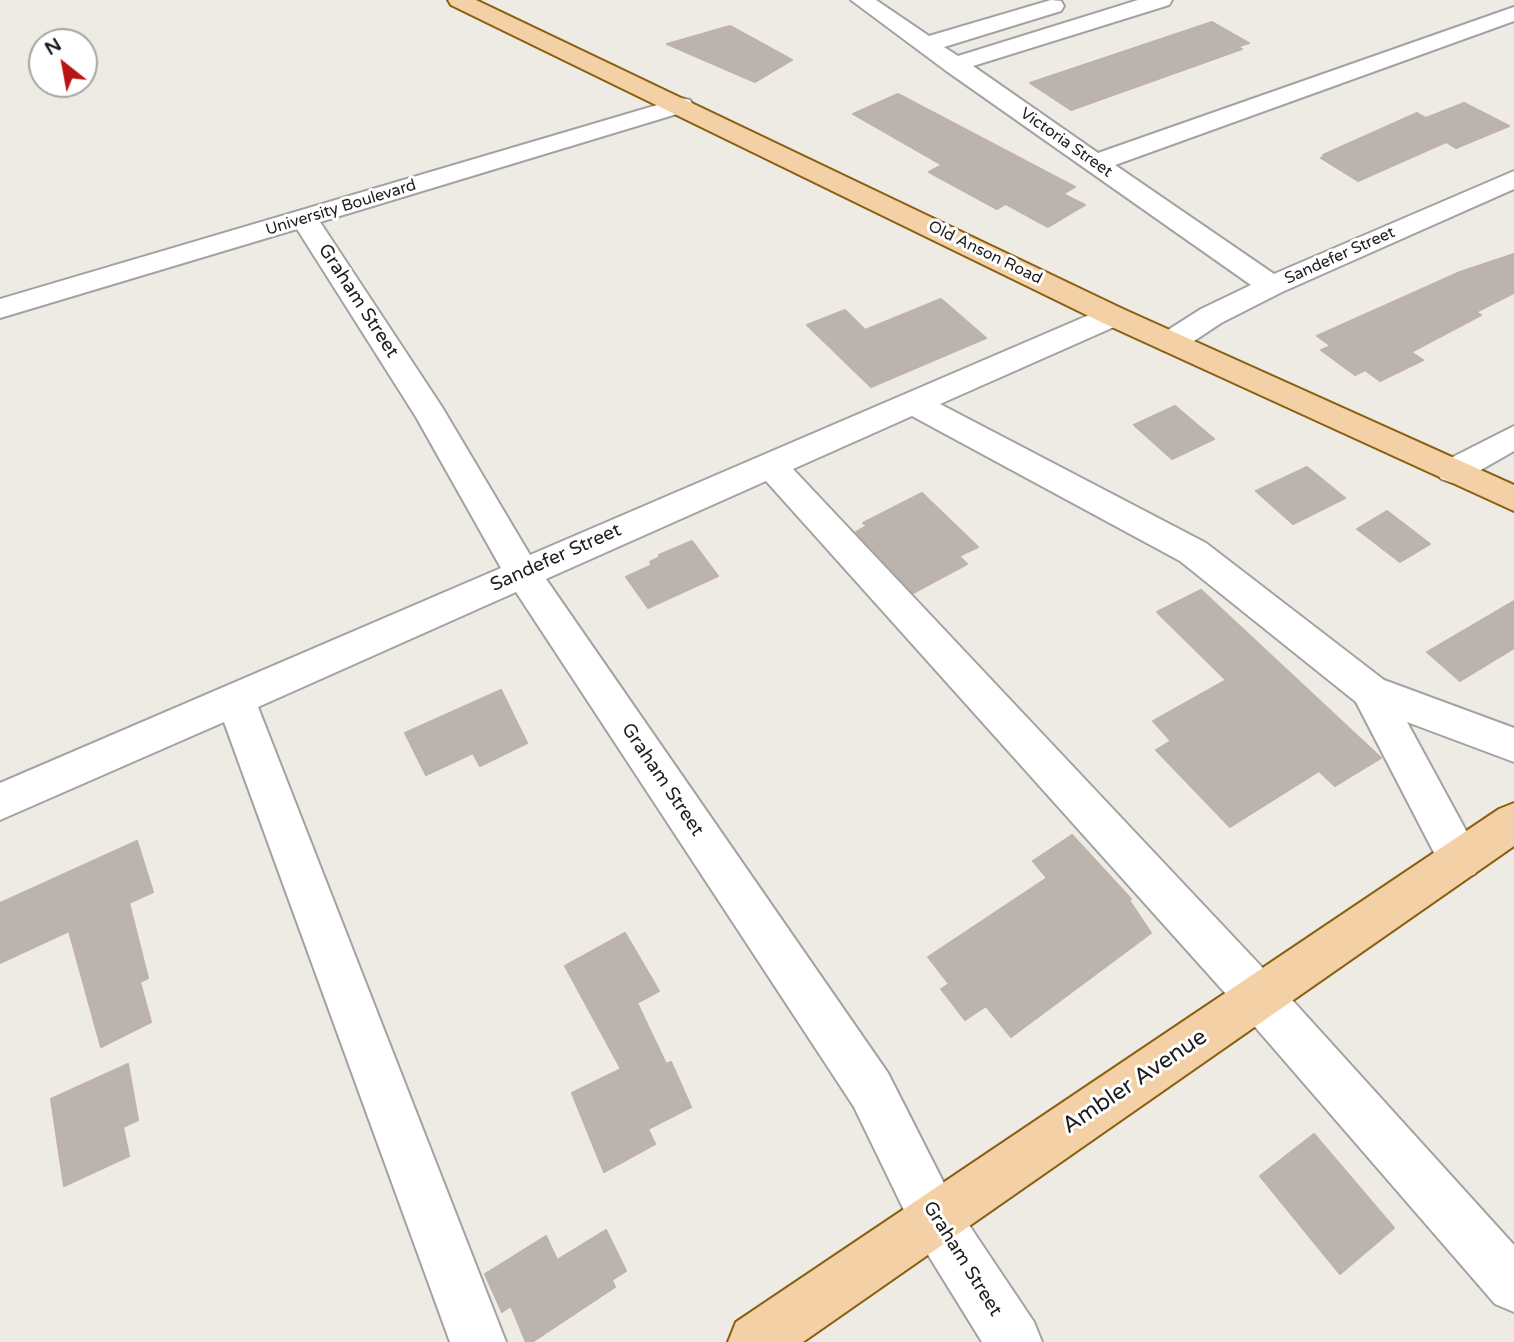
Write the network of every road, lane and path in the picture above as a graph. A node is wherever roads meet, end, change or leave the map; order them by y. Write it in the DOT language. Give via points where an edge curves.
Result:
graph roads {
  1 [pos="459,0"];
  2 [pos="862,0"];
  3 [pos="1072,0"];
  4 [pos="1161,0"];
  5 [pos="1514,14"];
  6 [pos="925,45"];
  7 [pos="953,65"];
  8 [pos="681,105"];
  9 [pos="1095,163"];
  10 [pos="1514,179"];
  11 [pos="305,219"];
  12 [pos="1272,286"];
  13 [pos="0,309"];
  14 [pos="1113,316"];
  15 [pos="1171,342"];
  16 [pos="913,403"];
  17 [pos="1514,437"];
  18 [pos="770,464"];
  19 [pos="1453,471"];
  20 [pos="1514,499"];
  21 [pos="522,572"];
  22 [pos="1370,691"];
  23 [pos="234,699"];
  24 [pos="1514,745"];
  25 [pos="0,802"];
  26 [pos="1514,822"];
  27 [pos="1460,860"];
  28 [pos="1259,997"];
  29 [pos="935,1219"];
  30 [pos="1514,1286"];
  31 [pos="478,1342"];
  32 [pos="757,1342"];
  33 [pos="1014,1342"];
  1 -- 8 [label="main road, Old Anson Road"];
  2 -- 6 [label="street, Victoria Street"];
  3 -- 6 [label="street"];
  4 -- 7 [label="street"];
  5 -- 9 [label="street"];
  6 -- 7 [label="street, Victoria Street"];
  7 -- 9 [label="street, Victoria Street"];
  8 -- 11 [label="street, University Boulevard"];
  8 -- 14 [label="main road, Old Anson Road"];
  9 -- 12 [label="street, Victoria Street"];
  10 -- 12 [label="street, Sandefer Street"];
  11 -- 13 [label="street, University Boulevard"];
  11 -- 21 [label="street, Graham Street" via="431,415"];
  12 -- 15 [label="street, Sandefer Street"];
  14 -- 15 [label="main road, Old Anson Road"];
  14 -- 16 [label="street, Sandefer Street"];
  15 -- 19 [label="main road, Old Anson Road"];
  16 -- 18 [label="street, Sandefer Street"];
  16 -- 22 [label="street" via="1193,552"];
  17 -- 19 [label="street"];
  18 -- 21 [label="street, Sandefer Street"];
  18 -- 28 [label="street"];
  19 -- 20 [label="main road, Old Anson Road"];
  21 -- 23 [label="street, Sandefer Street"];
  21 -- 29 [label="street, Graham Street" via="870,1090"];
  22 -- 24 [label="street"];
  22 -- 27 [label="street"];
  23 -- 25 [label="street, Sandefer Street"];
  23 -- 31 [label="street"];
  26 -- 27 [label="main road, Ambler Avenue"];
  27 -- 28 [label="main road, Ambler Avenue"];
  28 -- 29 [label="main road, Ambler Avenue"];
  28 -- 30 [label="street"];
  29 -- 32 [label="main road, Ambler Avenue"];
  29 -- 33 [label="street, Graham Street"];
}
